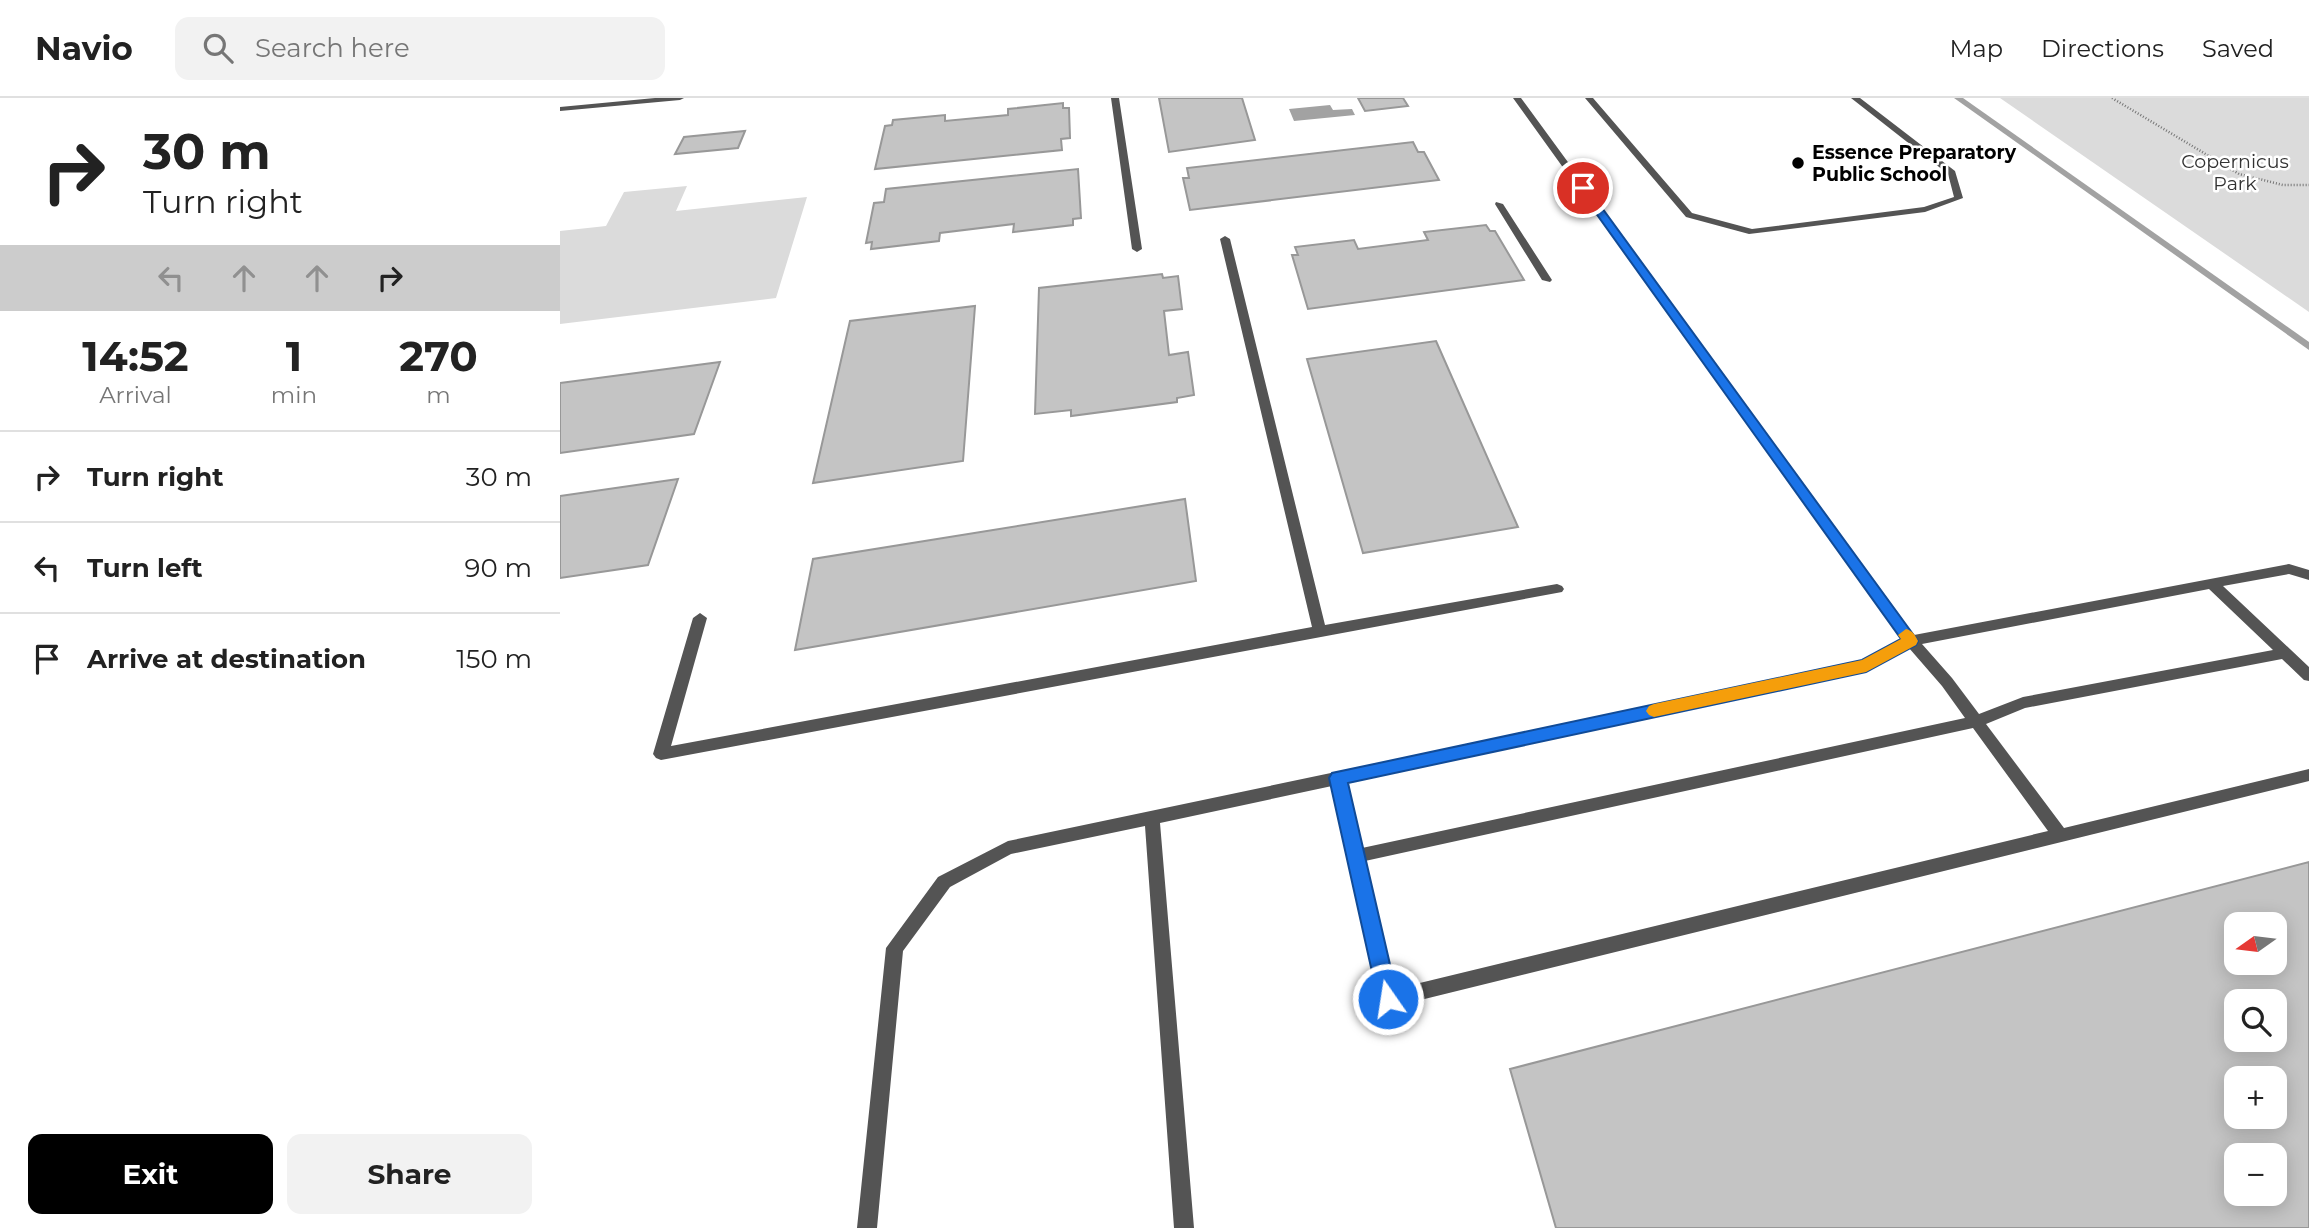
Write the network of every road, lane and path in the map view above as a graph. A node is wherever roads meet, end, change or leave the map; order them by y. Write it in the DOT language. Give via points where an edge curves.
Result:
graph roads {
  1 [pos="680,98"];
  2 [pos="1115,98"];
  3 [pos="1517,98"];
  4 [pos="1589,98"];
  5 [pos="1855,98"];
  6 [pos="2112,98"];
  7 [pos="560,109"];
  8 [pos="2309,185"];
  9 [pos="1499,205"];
  10 [pos="1225,239"];
  11 [pos="1137,249"];
  12 [pos="1547,280"];
  13 [pos="2309,575"];
  14 [pos="2212,584"];
  15 [pos="1557,589"];
  16 [pos="700,618"];
  17 [pos="1321,631"];
  18 [pos="1911,641"];
  19 [pos="2285,653"];
  20 [pos="2309,676"];
  21 [pos="1977,721"];
  22 [pos="2309,775"];
  23 [pos="1338,778"];
  24 [pos="1152,817"];
  25 [pos="2061,836"];
  26 [pos="1356,856"];
  27 [pos="867,1228"];
  28 [pos="1184,1228"];
  1 -- 7 [label="street"];
  2 -- 11 [label="street"];
  3 -- 18 [label="street"];
  4 -- 5 [label="street" via="1689,215 1752,232 1925,209 1959,198 1952,173"];
  6 -- 8 [label="path" via="2239,174 2283,185"];
  9 -- 12 [label="street"];
  10 -- 17 [label="street"];
  13 -- 14 [label="street" via="2289,569"];
  14 -- 18 [label="street"];
  14 -- 19 [label="street"];
  15 -- 17 [label="street"];
  16 -- 17 [label="street" via="661,754"];
  18 -- 21 [label="street"];
  18 -- 23 [label="street" via="1866,666"];
  19 -- 20 [label="street"];
  19 -- 21 [label="street" via="2023,703"];
  21 -- 25 [label="street"];
  21 -- 26 [label="street"];
  22 -- 25 [label="street"];
  23 -- 24 [label="street"];
  23 -- 26 [label="street"];
  24 -- 27 [label="street" via="1008,848 944,882 895,948"];
  24 -- 28 [label="street"];
  25 -- 26 [label="street" via="1388,999"];
}
